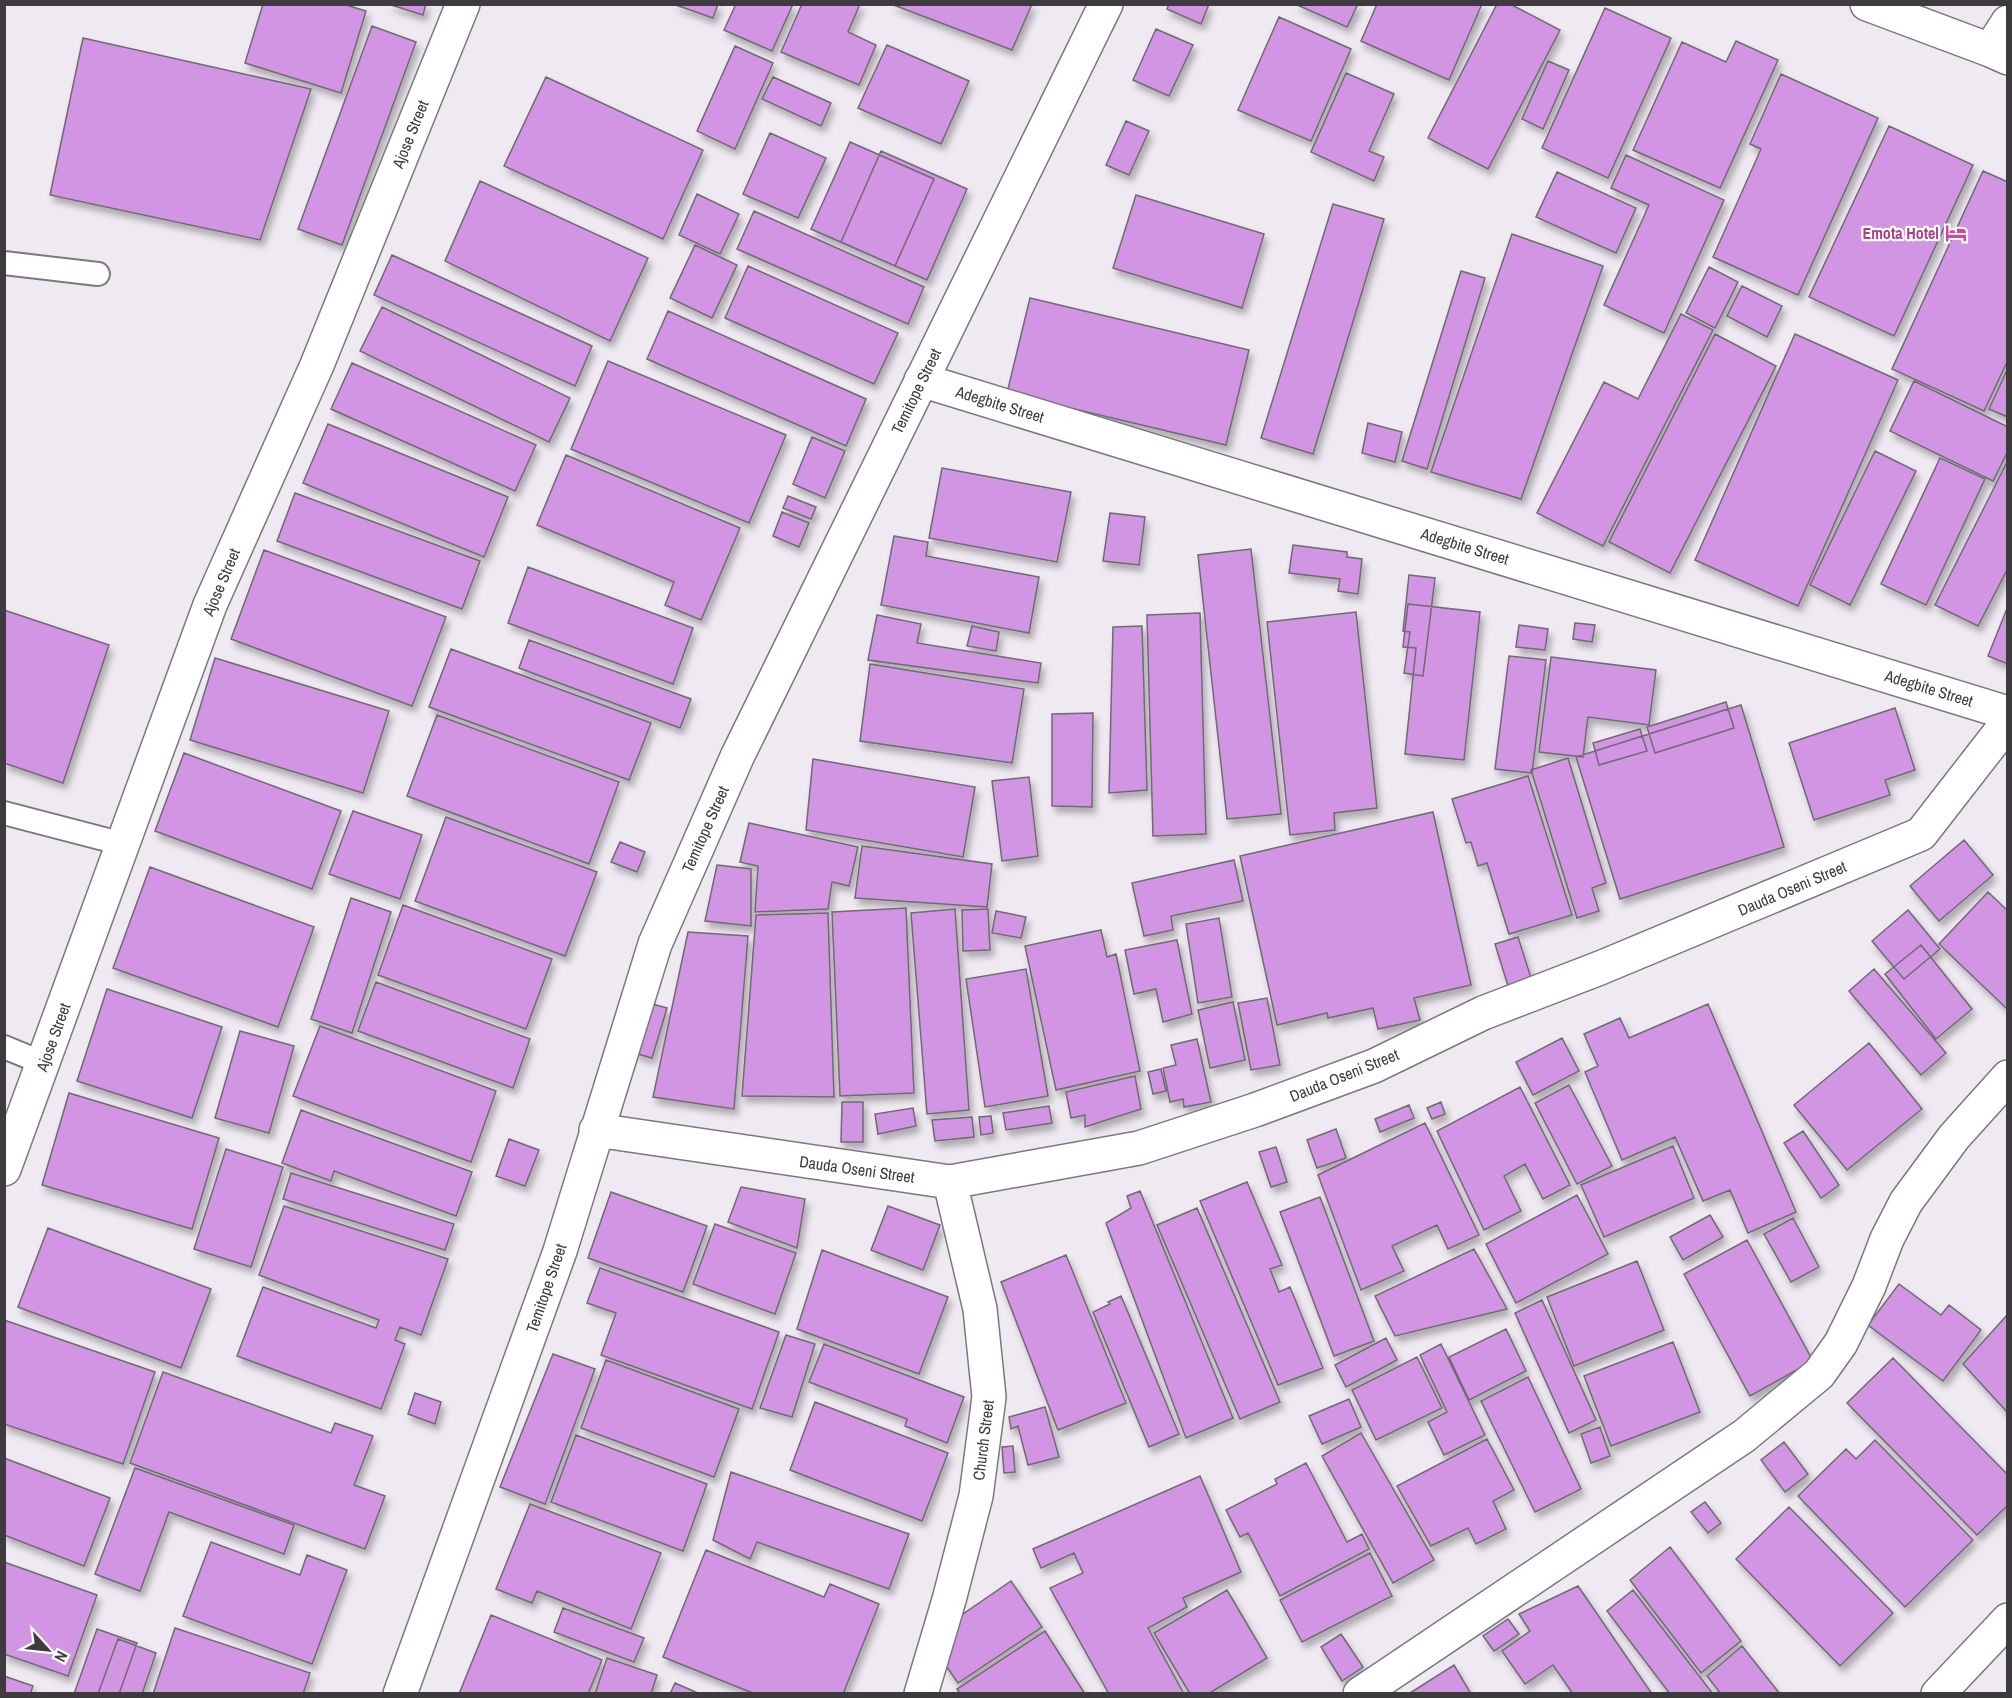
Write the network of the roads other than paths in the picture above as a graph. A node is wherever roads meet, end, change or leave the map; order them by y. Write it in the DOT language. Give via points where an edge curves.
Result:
graph roads {
  1 [pos="463,4"];
  2 [pos="1106,4"];
  3 [pos="1867,4"];
  4 [pos="2007,22"];
  5 [pos="1999,54"];
  6 [pos="4,263"];
  7 [pos="98,274"];
  8 [pos="921,380"];
  9 [pos="2007,713"];
  10 [pos="2007,722"];
  11 [pos="4,813"];
  12 [pos="123,844"];
  13 [pos="4,1047"];
  14 [pos="43,1063"];
  15 [pos="2007,1077"];
  16 [pos="596,1130"];
  17 [pos="4,1169"];
  18 [pos="950,1182"];
  19 [pos="2007,1620"];
  20 [pos="400,1694"];
  21 [pos="921,1694"];
  22 [pos="1360,1694"];
  23 [pos="1938,1694"];
  1 -- 12 [label="street, Ajose Street" via="318,364 210,605"];
  2 -- 8 [label="street, Temitope Street"];
  3 -- 5 [label="street"];
  4 -- 5 [label="street"];
  6 -- 7 [label="lane"];
  8 -- 9 [label="street, Adegbite Street"];
  8 -- 16 [label="street, Temitope Street" via="737,757 655,944"];
  10 -- 18 [label="street, Dauda Oseni Street" via="1921,834 1483,1013 1374,1066 1255,1110 1139,1148"];
  11 -- 12 [label="lane"];
  12 -- 14 [label="street, Ajose Street"];
  13 -- 14 [label="lane"];
  14 -- 17 [label="street, Ajose Street"];
  15 -- 22 [label="street" via="1954,1137 1906,1202 1841,1343 1819,1374 1744,1436"];
  16 -- 18 [label="street, Dauda Oseni Street"];
  16 -- 20 [label="street, Temitope Street" via="560,1251"];
  18 -- 21 [label="street, Church Street" via="980,1309 989,1397 976,1496"];
  19 -- 23 [label="street"];
}
